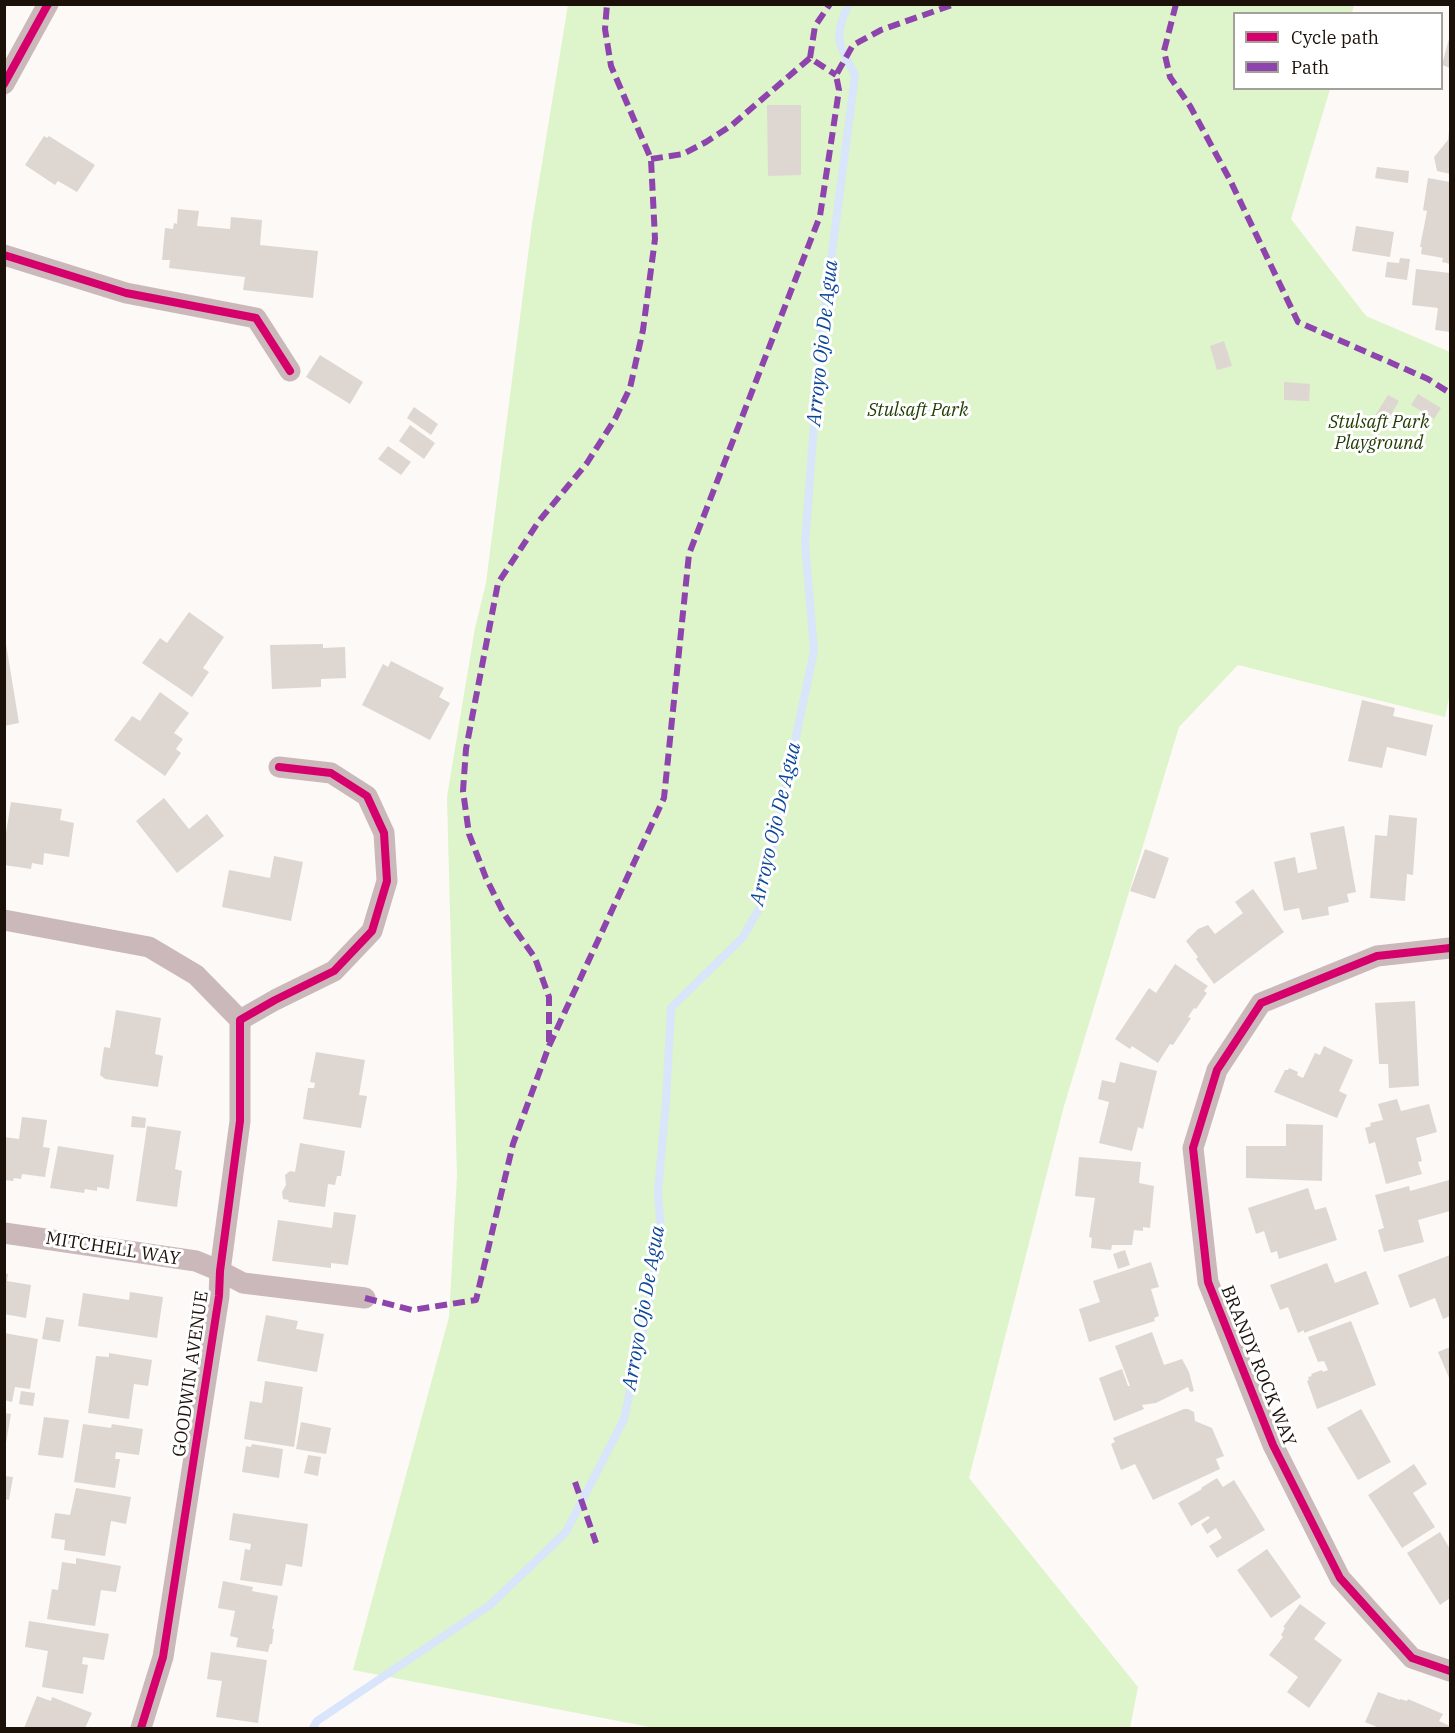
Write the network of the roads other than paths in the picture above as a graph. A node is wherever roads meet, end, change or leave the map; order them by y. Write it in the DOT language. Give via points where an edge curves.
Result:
graph roads {
  1 [pos="48,4"];
  2 [pos="4,84"];
  3 [pos="4,255"];
  4 [pos="290,370"];
  5 [pos="279,767"];
  6 [pos="4,920"];
  7 [pos="1450,948"];
  8 [pos="240,1020"];
  9 [pos="4,1233"];
  10 [pos="219,1270"];
  11 [pos="365,1298"];
  12 [pos="1450,1671"];
  13 [pos="141,1728"];
  1 -- 2 [label="street"];
  3 -- 4 [label="street" via="126,293 256,318"];
  5 -- 8 [label="street" via="331,773 367,796 384,833 387,881 372,931 334,971"];
  6 -- 8 [label="street" via="149,947 196,975"];
  7 -- 12 [label="street, BRANDY ROCK WAY" via="1377,956 1261,1003 1217,1070 1193,1148 1208,1282 1273,1445 1340,1578 1412,1658"];
  8 -- 10 [label="street, GOODWIN AVENUE" via="240,1121"];
  9 -- 10 [label="street, MITCHELL WAY" via="196,1261"];
  10 -- 11 [label="street, MITCHELL WAY" via="243,1283"];
  10 -- 13 [label="street, GOODWIN AVENUE" via="219,1296 163,1657"];
}
